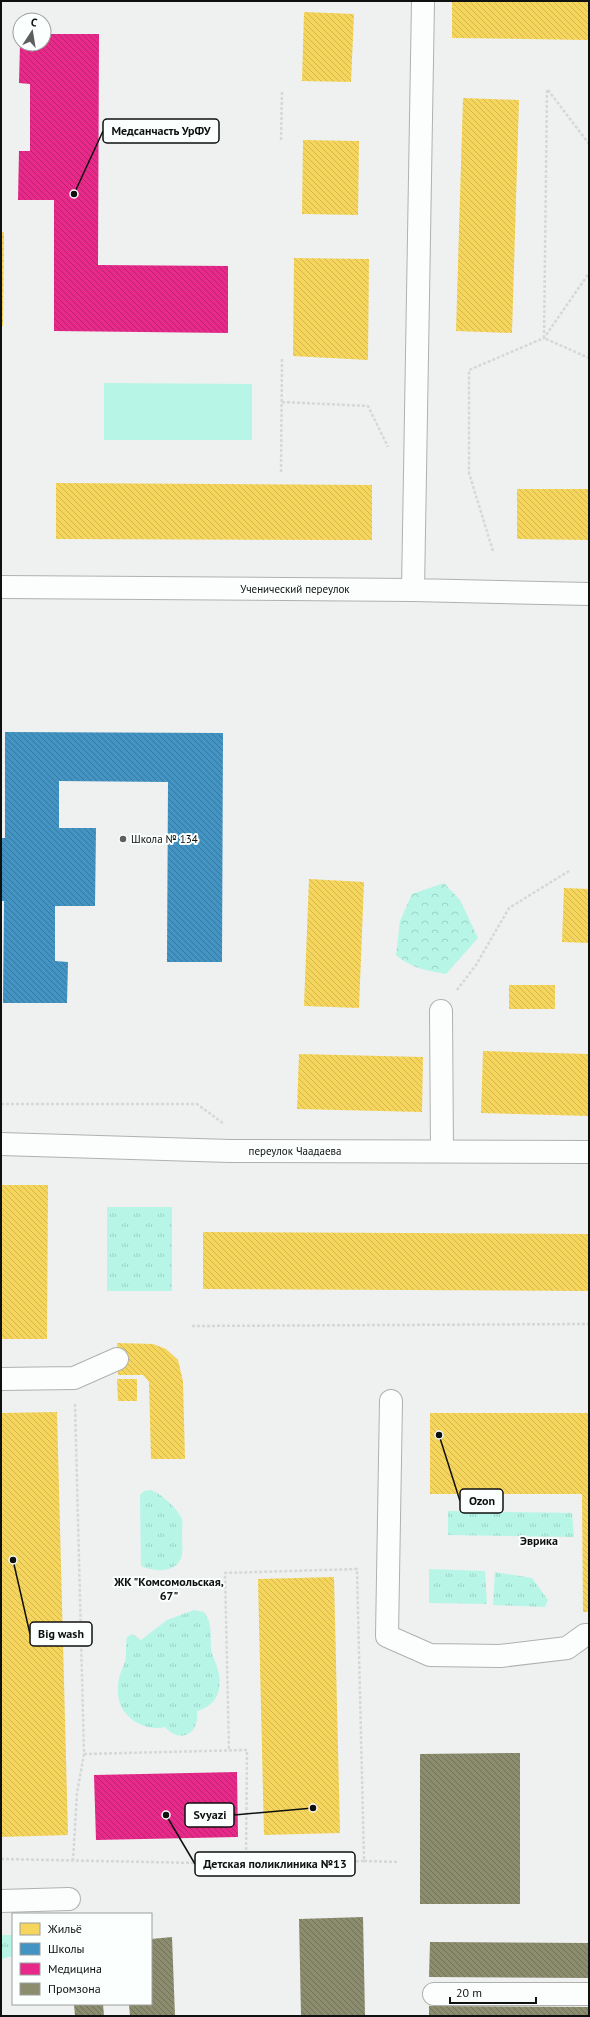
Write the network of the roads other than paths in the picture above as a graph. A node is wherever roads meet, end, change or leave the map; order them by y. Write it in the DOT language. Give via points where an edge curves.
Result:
graph roads {
  1 [pos="423,1"];
  2 [pos="1,587"];
  3 [pos="413,590"];
  4 [pos="589,594"];
  5 [pos="441,1011"];
  6 [pos="1,1144"];
  7 [pos="442,1151"];
  8 [pos="589,1152"];
  9 [pos="117,1359"];
  10 [pos="1,1379"];
  11 [pos="391,1401"];
  12 [pos="589,1635"];
  13 [pos="69,1899"];
  14 [pos="1,1901"];
  15 [pos="434,1994"];
  16 [pos="589,1994"];
  1 -- 3 [label="street"];
  2 -- 3 [label="street, Ученический переулок"];
  3 -- 4 [label="street, Ученический переулок"];
  5 -- 7 [label="street"];
  6 -- 7 [label="street, переулок Чаадаева" via="230,1151"];
  7 -- 8 [label="street, переулок Чаадаева"];
  9 -- 10 [label="street" via="74,1378"];
  11 -- 12 [label="street" via="387,1636 430,1655 500,1656 567,1648 585,1635"];
  13 -- 14 [label="street"];
  15 -- 16 [label="street"];
}
